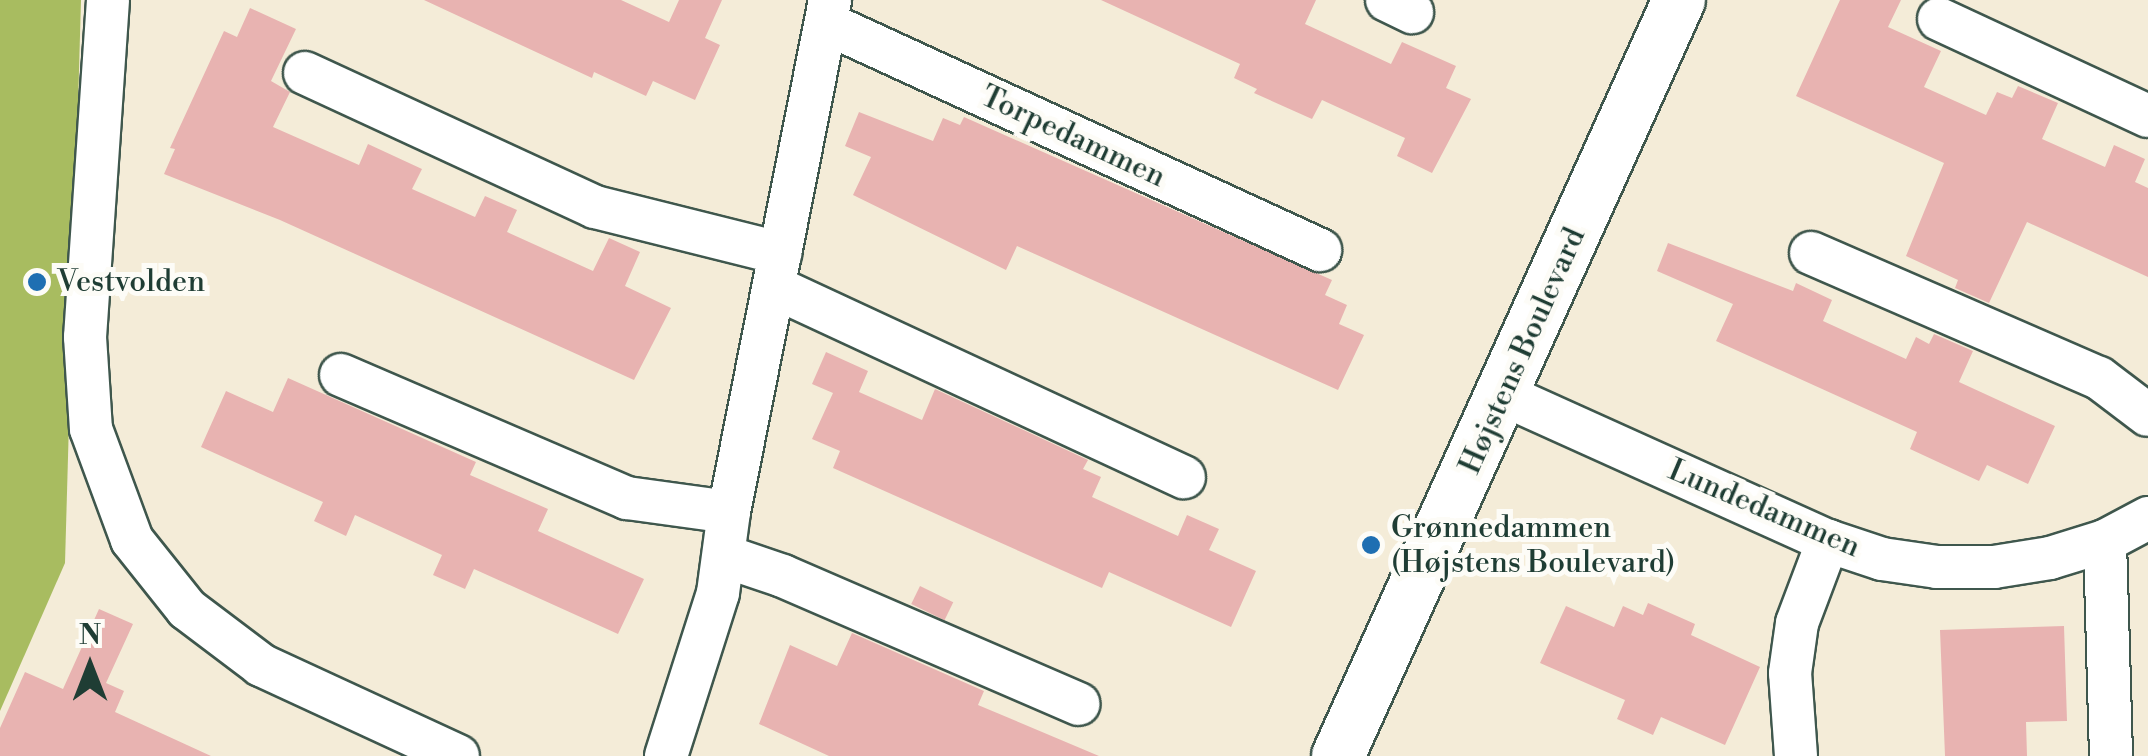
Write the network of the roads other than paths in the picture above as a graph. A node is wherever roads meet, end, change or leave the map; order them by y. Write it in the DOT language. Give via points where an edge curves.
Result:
graph roads {
  1 [pos="108,0"];
  2 [pos="1679,0"];
  3 [pos="828,12"];
  4 [pos="1939,18"];
  5 [pos="305,74"];
  6 [pos="2148,116"];
  7 [pos="1320,250"];
  8 [pos="1810,252"];
  9 [pos="777,270"];
  10 [pos="342,375"];
  11 [pos="1504,395"];
  12 [pos="2148,415"];
  13 [pos="1184,477"];
  14 [pos="730,512"];
  15 [pos="2148,518"];
  16 [pos="1828,541"];
  17 [pos="2105,541"];
  18 [pos="724,556"];
  19 [pos="1079,704"];
  20 [pos="458,756"];
  21 [pos="666,756"];
  22 [pos="1338,756"];
  23 [pos="1796,756"];
  24 [pos="2110,756"];
  1 -- 20 [label="street" via="85,337 91,430 132,540 187,609 260,665"];
  2 -- 11 [label="street, Højstens Boulevard"];
  3 -- 7 [label="street, Torpedammen"];
  3 -- 9 [label="street, Torpedammen"];
  4 -- 6 [label="street"];
  5 -- 9 [label="street" via="594,208"];
  8 -- 12 [label="street" via="2099,378"];
  9 -- 13 [label="street"];
  9 -- 14 [label="street, Torpedammen"];
  10 -- 14 [label="street" via="627,498"];
  11 -- 16 [label="street, Lundedammen"];
  11 -- 22 [label="street, Højstens Boulevard"];
  14 -- 18 [label="street, Torpedammen"];
  15 -- 17 [label="street, Lundedammen"];
  16 -- 17 [label="street, Lundedammen" via="1937,567 1994,567"];
  16 -- 23 [label="street" via="1797,623 1790,673"];
  17 -- 24 [label="street"];
  18 -- 19 [label="street"];
  18 -- 21 [label="street, Torpedammen"];
}
